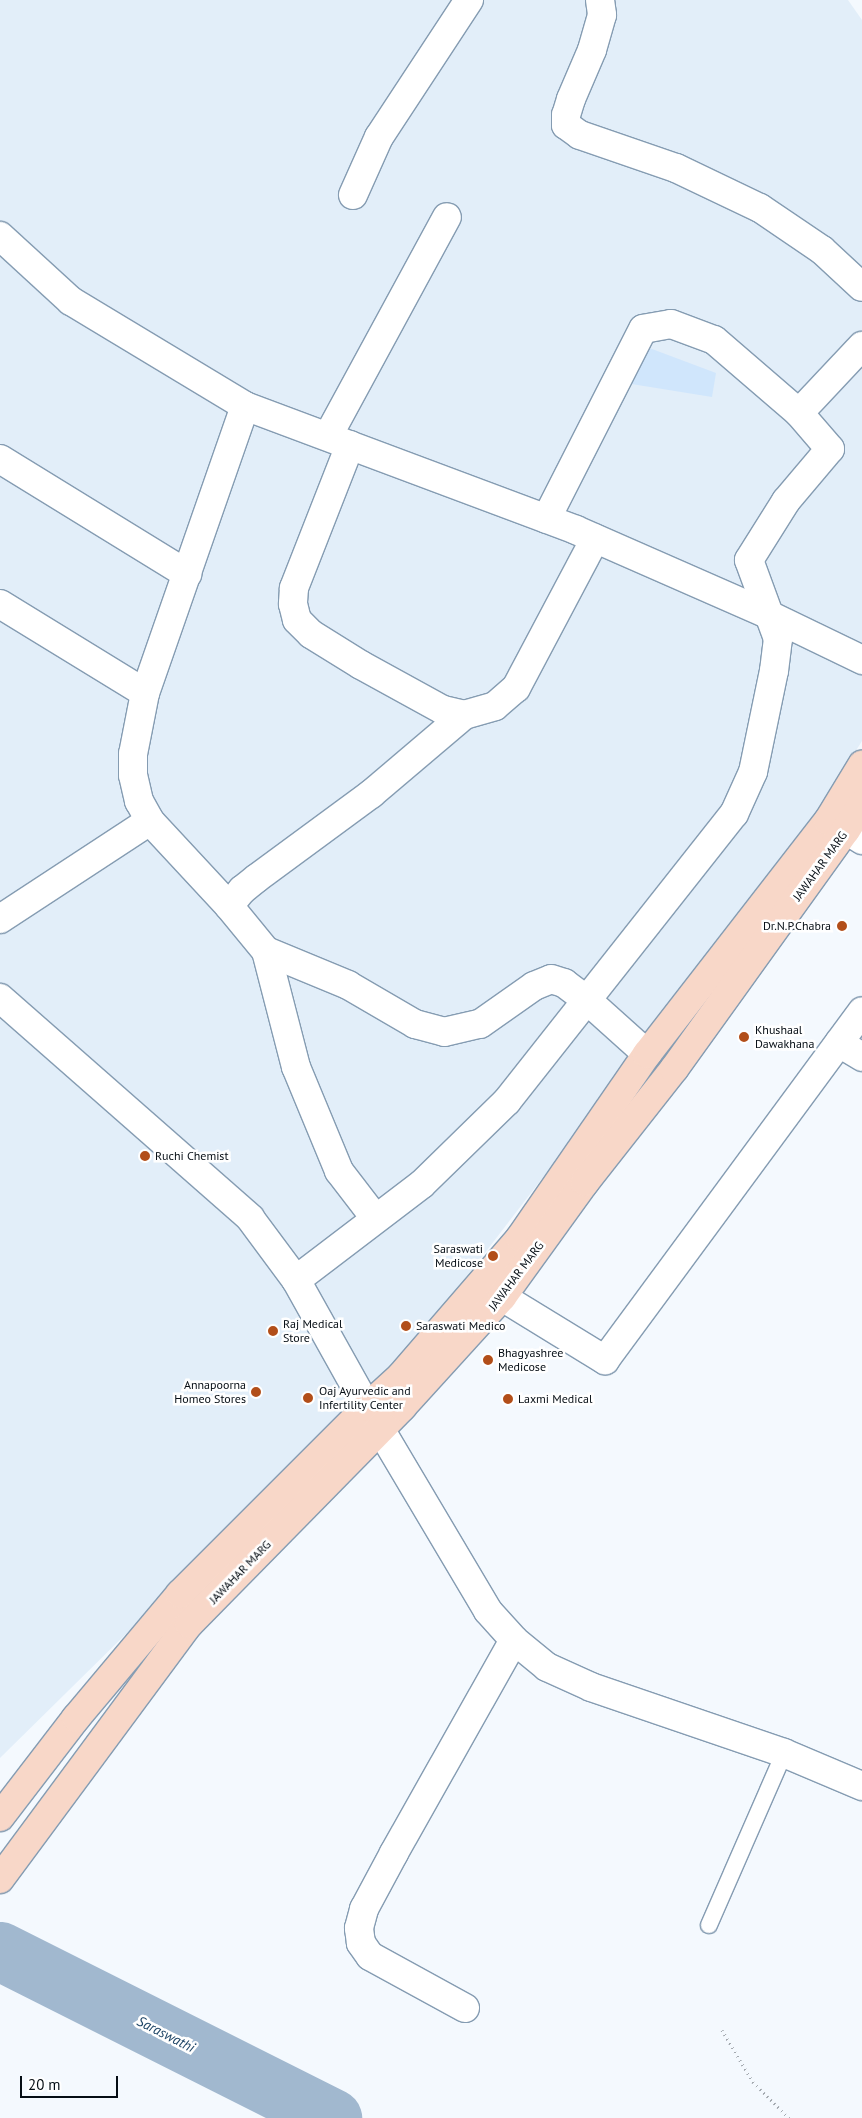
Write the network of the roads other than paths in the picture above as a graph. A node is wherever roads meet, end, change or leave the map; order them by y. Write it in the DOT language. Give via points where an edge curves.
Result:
graph roads {
  1 [pos="469,0"];
  2 [pos="600,0"];
  3 [pos="353,195"];
  4 [pos="447,217"];
  5 [pos="0,236"];
  6 [pos="862,287"];
  7 [pos="862,346"];
  8 [pos="245,406"];
  9 [pos="798,413"];
  10 [pos="339,441"];
  11 [pos="0,460"];
  12 [pos="546,519"];
  13 [pos="595,539"];
  14 [pos="187,574"];
  15 [pos="0,604"];
  16 [pos="767,614"];
  17 [pos="862,660"];
  18 [pos="144,692"];
  19 [pos="464,715"];
  20 [pos="862,765"];
  21 [pos="862,804"];
  22 [pos="150,821"];
  23 [pos="854,835"];
  24 [pos="229,906"];
  25 [pos="0,919"];
  26 [pos="266,951"];
  27 [pos="0,998"];
  28 [pos="588,1001"];
  29 [pos="862,1011"];
  30 [pos="840,1042"];
  31 [pos="647,1054"];
  32 [pos="862,1057"];
  33 [pos="376,1218"];
  34 [pos="296,1280"];
  35 [pos="502,1297"];
  36 [pos="373,1418"];
  37 [pos="514,1640"];
  38 [pos="784,1753"];
  39 [pos="862,1786"];
  40 [pos="0,1817"];
  41 [pos="0,1879"];
  42 [pos="709,1924"];
  43 [pos="465,2008"];
  1 -- 3 [label="street" via="379,137"];
  2 -- 6 [label="street" via="602,15 592,50 571,99 566,124 580,135 676,168 760,208 822,250"];
  4 -- 10 [label="street"];
  5 -- 8 [label="street" via="71,301"];
  7 -- 9 [label="street"];
  8 -- 10 [label="street"];
  8 -- 14 [label="street"];
  9 -- 12 [label="street" via="714,340 671,324 643,329"];
  9 -- 16 [label="street" via="830,449 786,501 749,560"];
  10 -- 12 [label="street"];
  10 -- 19 [label="street" via="294,588 297,620 311,634 361,665 443,710"];
  11 -- 14 [label="street"];
  12 -- 13 [label="street"];
  13 -- 16 [label="street"];
  13 -- 19 [label="street" via="516,688 495,706"];
  14 -- 18 [label="street"];
  15 -- 18 [label="street"];
  16 -- 17 [label="street"];
  16 -- 28 [label="street" via="778,639 774,671 753,772 734,814"];
  18 -- 22 [label="street" via="133,754 133,775 139,801"];
  19 -- 24 [label="street" via="371,794 242,890"];
  20 -- 31 [label="main road, JAWAHAR MARG" via="828,821"];
  21 -- 23 [label="main road, JAWAHAR MARG"];
  22 -- 24 [label="street"];
  22 -- 25 [label="street"];
  23 -- 35 [label="main road, JAWAHAR MARG" via="585,1182"];
  24 -- 26 [label="street"];
  26 -- 28 [label="street" via="348,985 416,1024 444,1032 480,1024 534,986 551,979 564,983"];
  26 -- 33 [label="street" via="296,1067 335,1162"];
  27 -- 34 [label="street" via="250,1218"];
  28 -- 31 [label="street"];
  28 -- 33 [label="street" via="507,1101 422,1184"];
  29 -- 30 [label="street"];
  30 -- 32 [label="street"];
  30 -- 35 [label="street" via="605,1360"];
  31 -- 36 [label="main road, JAWAHAR MARG" via="520,1238 401,1376"];
  33 -- 34 [label="street"];
  34 -- 36 [label="street"];
  35 -- 36 [label="main road, JAWAHAR MARG"];
  36 -- 37 [label="street" via="488,1611"];
  36 -- 40 [label="main road, JAWAHAR MARG" via="180,1594"];
  36 -- 41 [label="main road, JAWAHAR MARG" via="189,1624"];
  37 -- 38 [label="street" via="548,1668 591,1687"];
  37 -- 43 [label="street" via="394,1853 364,1909 359,1928 361,1943 370,1956"];
  38 -- 39 [label="street"];
  38 -- 42 [label="lane"];
}
